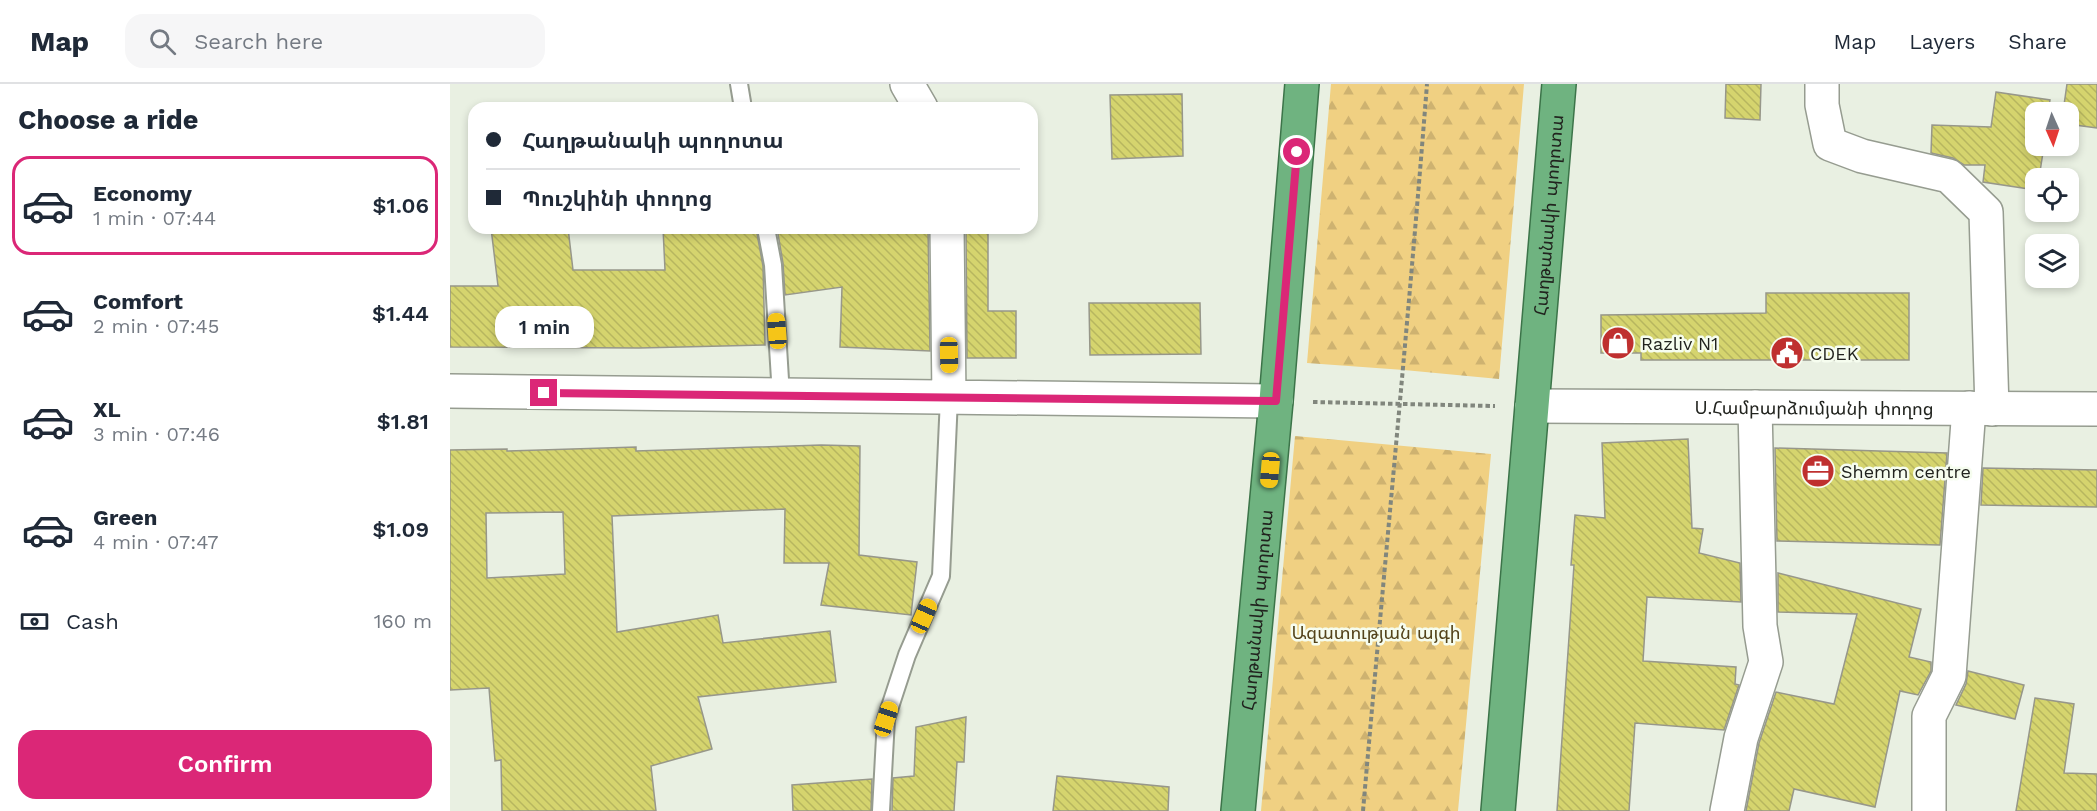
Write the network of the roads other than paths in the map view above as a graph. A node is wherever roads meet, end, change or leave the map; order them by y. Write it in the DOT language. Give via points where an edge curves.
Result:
graph roads {
  1 [pos="739,84"];
  2 [pos="907,84"];
  3 [pos="1302,84"];
  4 [pos="1559,84"];
  5 [pos="1822,84"];
  6 [pos="742,102"];
  7 [pos="918,102"];
  8 [pos="767,234"];
  9 [pos="947,234"];
  10 [pos="450,391"];
  11 [pos="781,396"];
  12 [pos="949,398"];
  13 [pos="1276,401"];
  14 [pos="1532,406"];
  15 [pos="1755,407"];
  16 [pos="1981,408"];
  17 [pos="2097,409"];
  18 [pos="881,811"];
  19 [pos="1238,811"];
  20 [pos="1498,811"];
  21 [pos="1727,811"];
  22 [pos="1929,811"];
  1 -- 6 [label="lane"];
  2 -- 7 [label="street"];
  3 -- 13 [label="highway, Հաղթանակի պողոտա"];
  4 -- 14 [label="highway, Հաղթանակի պողոտա"];
  5 -- 16 [label="street" via="1830,144 1862,156 1949,176 1986,212"];
  8 -- 11 [label="lane" via="773,266"];
  9 -- 12 [label="street"];
  10 -- 11 [label="street"];
  11 -- 12 [label="street"];
  12 -- 13 [label="street"];
  12 -- 18 [label="lane" via="941,576 907,655 886,719"];
  13 -- 19 [label="highway, Հաղթանակի պողոտա"];
  14 -- 15 [label="street, Ս.Համբարձումյանի փողոց"];
  14 -- 20 [label="highway, Հաղթանակի պողոտա"];
  15 -- 16 [label="street, Ս.Համբարձումյանի փողոց"];
  15 -- 21 [label="street" via="1760,626 1766,662 1741,738"];
  16 -- 17 [label="street, Ս.Համբարձումյանի փողոց"];
  16 -- 22 [label="street" via="1949,676 1929,717"];
}
